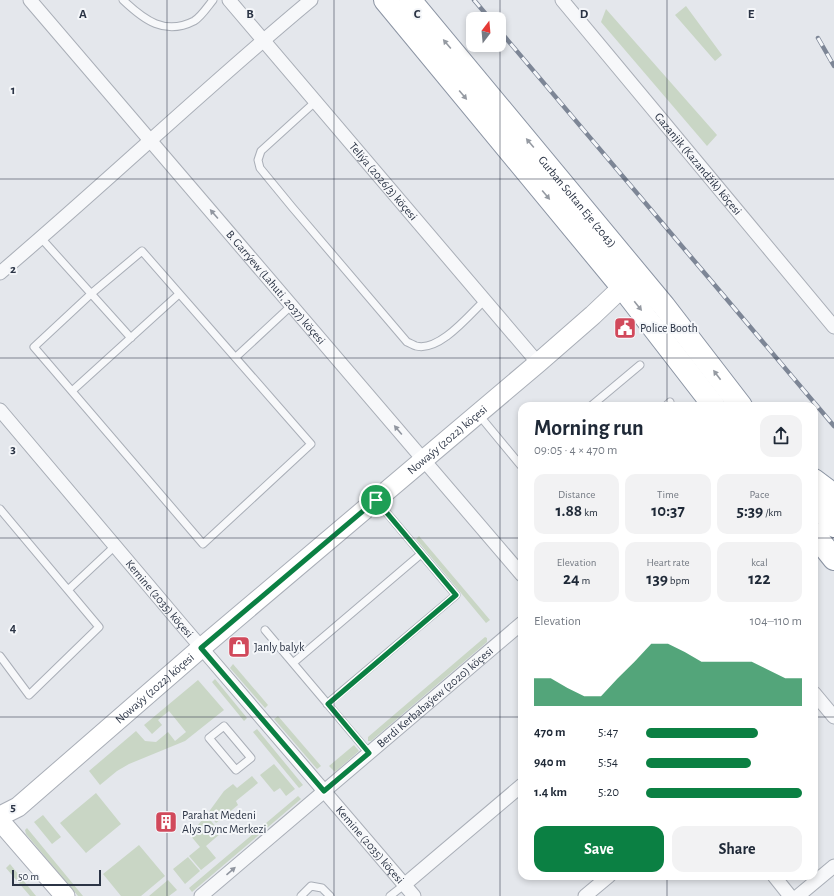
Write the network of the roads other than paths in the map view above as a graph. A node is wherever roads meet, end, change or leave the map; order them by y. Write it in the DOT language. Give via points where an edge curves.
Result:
graph roads {
  1 [pos="30,0"];
  2 [pos="123,0"];
  3 [pos="213,0"];
  4 [pos="229,0"];
  5 [pos="311,0"];
  6 [pos="385,0"];
  7 [pos="410,0"];
  8 [pos="562,0"];
  9 [pos="262,40"];
  10 [pos="315,102"];
  11 [pos="150,140"];
  12 [pos="41,238"];
  13 [pos="0,273"];
  14 [pos="630,280"];
  15 [pos="92,293"];
  16 [pos="179,294"];
  17 [pos="486,299"];
  18 [pos="292,304"];
  19 [pos="834,326"];
  20 [pos="131,338"];
  21 [pos="236,357"];
  22 [pos="538,363"];
  23 [pos="640,365"];
  24 [pos="72,391"];
  25 [pos="596,402"];
  26 [pos="711,402"];
  27 [pos="737,402"];
  28 [pos="0,410"];
  29 [pos="477,413"];
  30 [pos="423,460"];
  31 [pos="518,461"];
  32 [pos="818,483"];
  33 [pos="834,498"];
  34 [pos="376,500"];
  35 [pos="818,506"];
  36 [pos="0,509"];
  37 [pos="834,526"];
  38 [pos="818,539"];
  39 [pos="115,546"];
  40 [pos="422,554"];
  41 [pos="834,559"];
  42 [pos="518,570"];
  43 [pos="68,590"];
  44 [pos="518,626"];
  45 [pos="265,630"];
  46 [pos="201,648"];
  47 [pos="0,656"];
  48 [pos="293,663"];
  49 [pos="818,698"];
  50 [pos="328,704"];
  51 [pos="834,717"];
  52 [pos="369,753"];
  53 [pos="251,758"];
  54 [pos="518,788"];
  55 [pos="324,791"];
  56 [pos="1,828"];
  57 [pos="834,866"];
  58 [pos="818,879"];
  59 [pos="777,880"];
  60 [pos="817,880"];
  61 [pos="592,881"];
  62 [pos="404,885"];
  63 [pos="206,894"];
  64 [pos="50,896"];
  65 [pos="65,896"];
  66 [pos="301,896"];
  67 [pos="330,896"];
  68 [pos="390,896"];
  69 [pos="414,896"];
  70 [pos="584,896"];
  71 [pos="790,896"];
  72 [pos="798,896"];
  1 -- 11 [label="street, B. Garrýew (Lahuti, 2037) köçesi"];
  2 -- 3 [label="lane" via="150,21 164,27 177,27 195,20"];
  4 -- 9 [label="street, Teliýa (2026/3) köçesi"];
  5 -- 9 [label="street"];
  6 -- 14 [label="highway, Gurban Soltan Eje (2043), one-way"];
  14 -- 7 [label="highway, Gurban Soltan Eje (2043), one-way"];
  8 -- 19 [label="street, Gazanjik (Kazandžik) köçesi"];
  9 -- 10 [label="street, Teliýa (2026/3) köçesi"];
  9 -- 11 [label="street"];
  10 -- 17 [label="street, Teliýa (2026/3) köçesi"];
  10 -- 17 [label="lane" via="261,151 258,160 260,168 407,342 416,346 433,344 447,336"];
  11 -- 12 [label="street"];
  18 -- 11 [label="street, B. Garrýew (Lahuti, 2037) köçesi, one-way"];
  12 -- 13 [label="street"];
  12 -- 15 [label="lane"];
  14 -- 22 [label="street, Nowaýy (2022) köçesi"];
  14 -- 26 [label="highway, Gurban Soltan Eje (2043), one-way"];
  27 -- 14 [label="highway, Gurban Soltan Eje (2043), one-way"];
  15 -- 16 [label="lane" via="142,251"];
  15 -- 20 [label="lane"];
  15 -- 24 [label="lane" via="34,347"];
  16 -- 20 [label="lane"];
  16 -- 21 [label="lane"];
  17 -- 22 [label="street, Teliýa (2026/3) köçesi"];
  18 -- 21 [label="lane"];
  30 -- 18 [label="street, B. Garrýew (Lahuti, 2037) köçesi, one-way"];
  20 -- 24 [label="lane"];
  21 -- 24 [label="lane" via="311,444 203,544"];
  22 -- 29 [label="street, Nowaýy (2022) köçesi"];
  23 -- 25 [label="lane"];
  28 -- 39 [label="street, Kemine (2035) köçesi"];
  29 -- 30 [label="street, Nowaýy (2022) köçesi"];
  29 -- 31 [label="lane"];
  30 -- 34 [label="street, Nowaýy (2022) köçesi"];
  30 -- 42 [label="street, B. Garrýew (Lahuti, 2037) köçesi"];
  32 -- 33 [label="highway"];
  34 -- 40 [label="lane"];
  34 -- 46 [label="street, Nowaýy (2022) köçesi"];
  35 -- 37 [label="highway"];
  36 -- 43 [label="lane"];
  38 -- 41 [label="highway"];
  39 -- 43 [label="lane"];
  39 -- 46 [label="street, Kemine (2035) köçesi"];
  40 -- 48 [label="lane"];
  40 -- 50 [label="lane" via="456,595"];
  43 -- 47 [label="lane" via="99,627 29,695"];
  44 -- 52 [label="street, Berdi Kerbabaýew (2020) köçesi"];
  45 -- 48 [label="lane"];
  46 -- 55 [label="street, Kemine (2035) köçesi"];
  46 -- 56 [label="street, Nowaýy (2022) köçesi" via="18,807"];
  48 -- 50 [label="lane"];
  49 -- 51 [label="street"];
  50 -- 52 [label="lane"];
  52 -- 55 [label="street, Berdi Kerbabaýew (2020) köçesi"];
  53 -- 53 [label="lane" via="236,770 209,738 224,726"];
  54 -- 62 [label="street"];
  55 -- 62 [label="street, Kemine (2035) köçesi"];
  63 -- 55 [label="street, Berdi Kerbabaýew (2020) köçesi, one-way"];
  56 -- 64 [label="street"];
  56 -- 65 [label="street"];
  57 -- 58 [label="street"];
  59 -- 71 [label="street"];
  60 -- 72 [label="street"];
  61 -- 70 [label="street"];
  62 -- 68 [label="lane"];
  62 -- 69 [label="street, Kemine (2035) köçesi"];
  66 -- 67 [label="lane" via="311,886 322,888"];
}
